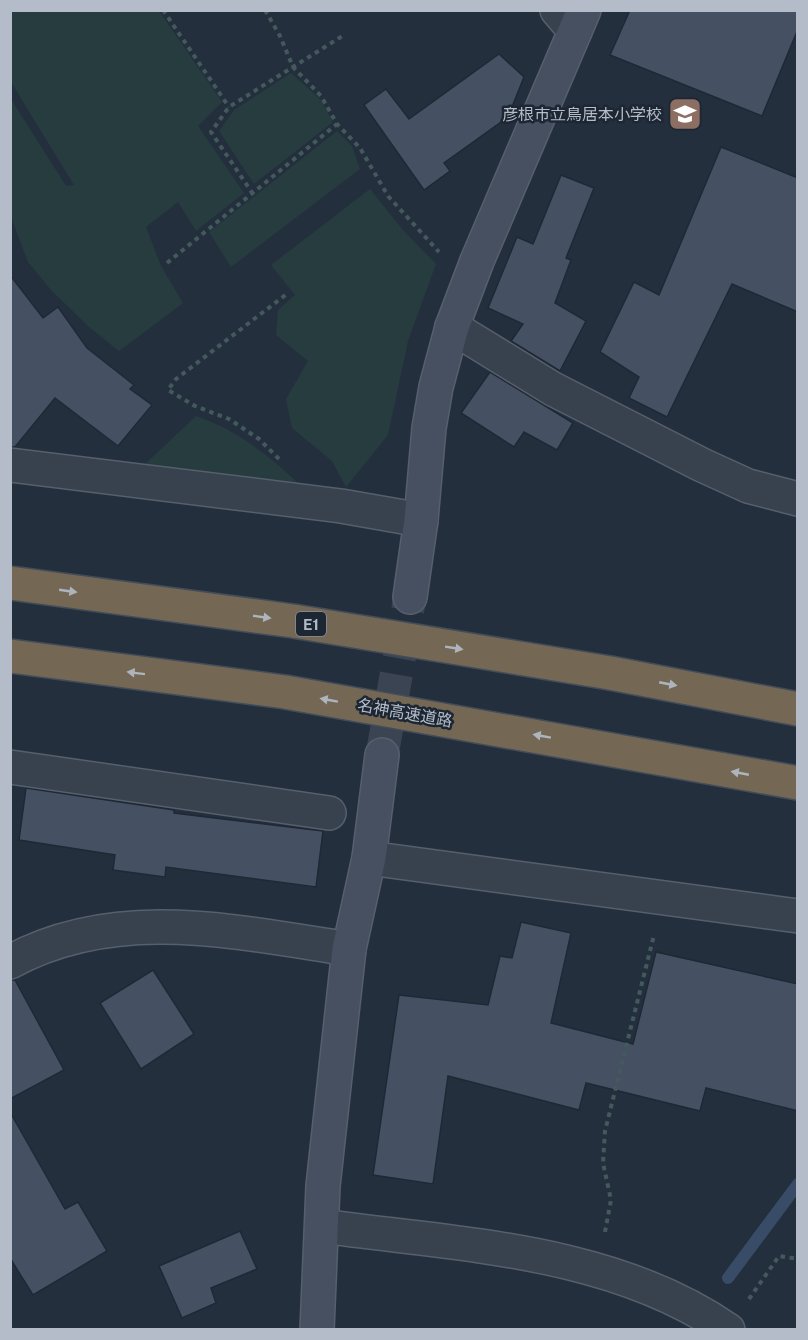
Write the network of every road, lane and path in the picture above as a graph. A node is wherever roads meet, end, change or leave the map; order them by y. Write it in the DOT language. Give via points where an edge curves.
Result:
graph roads {
  1 [pos="163,10"];
  2 [pos="265,10"];
  3 [pos="572,17"];
  4 [pos="344,35"];
  5 [pos="293,67"];
  6 [pos="229,107"];
  7 [pos="337,124"];
  8 [pos="253,194"];
  9 [pos="441,254"];
  10 [pos="167,263"];
  11 [pos="288,293"];
  12 [pos="452,327"];
  13 [pos="10,465"];
  14 [pos="798,499"];
  15 [pos="307,501"];
  16 [pos="421,520"];
  17 [pos="10,583"];
  18 [pos="410,597"];
  19 [pos="10,656"];
  20 [pos="798,709"];
  21 [pos="381,755"];
  22 [pos="10,767"];
  23 [pos="798,783"];
  24 [pos="329,813"];
  25 [pos="369,858"];
  26 [pos="798,916"];
  27 [pos="654,933"];
  28 [pos="349,950"];
  29 [pos="10,962"];
  30 [pos="322,1226"];
  31 [pos="604,1239"];
  32 [pos="798,1258"];
  33 [pos="736,1318"];
  34 [pos="317,1329"];
  1 -- 6 [label="path"];
  2 -- 5 [label="path"];
  3 -- 12 [label="street"];
  4 -- 5 [label="path"];
  5 -- 6 [label="path"];
  5 -- 7 [label="path" via="321,96"];
  6 -- 8 [label="path" via="211,132"];
  7 -- 8 [label="path"];
  7 -- 9 [label="path" via="360,148 388,196"];
  8 -- 10 [label="path"];
  11 -- 15 [label="path" via="176,379 168,390 229,419 259,439 306,486"];
  12 -- 14 [label="street" via="553,389 702,465 748,486"];
  12 -- 16 [label="street" via="429,428"];
  13 -- 15 [label="street"];
  15 -- 16 [label="street"];
  16 -- 18 [label="street"];
  17 -- 20 [label="highway, E1, one-way" via="293,621 610,673"];
  23 -- 19 [label="highway, 名神高速道路, one-way" via="285,692"];
  21 -- 25 [label="street"];
  22 -- 24 [label="street"];
  25 -- 26 [label="street"];
  25 -- 28 [label="street"];
  27 -- 31 [label="path" via="605,1131 603,1163 611,1200"];
  28 -- 29 [label="street" via="150,925 98,930 61,940"];
  28 -- 30 [label="street"];
  30 -- 33 [label="street" via="500,1250 605,1271"];
  30 -- 34 [label="street"];
  32 -- 33 [label="path" via="779,1256"];
}
